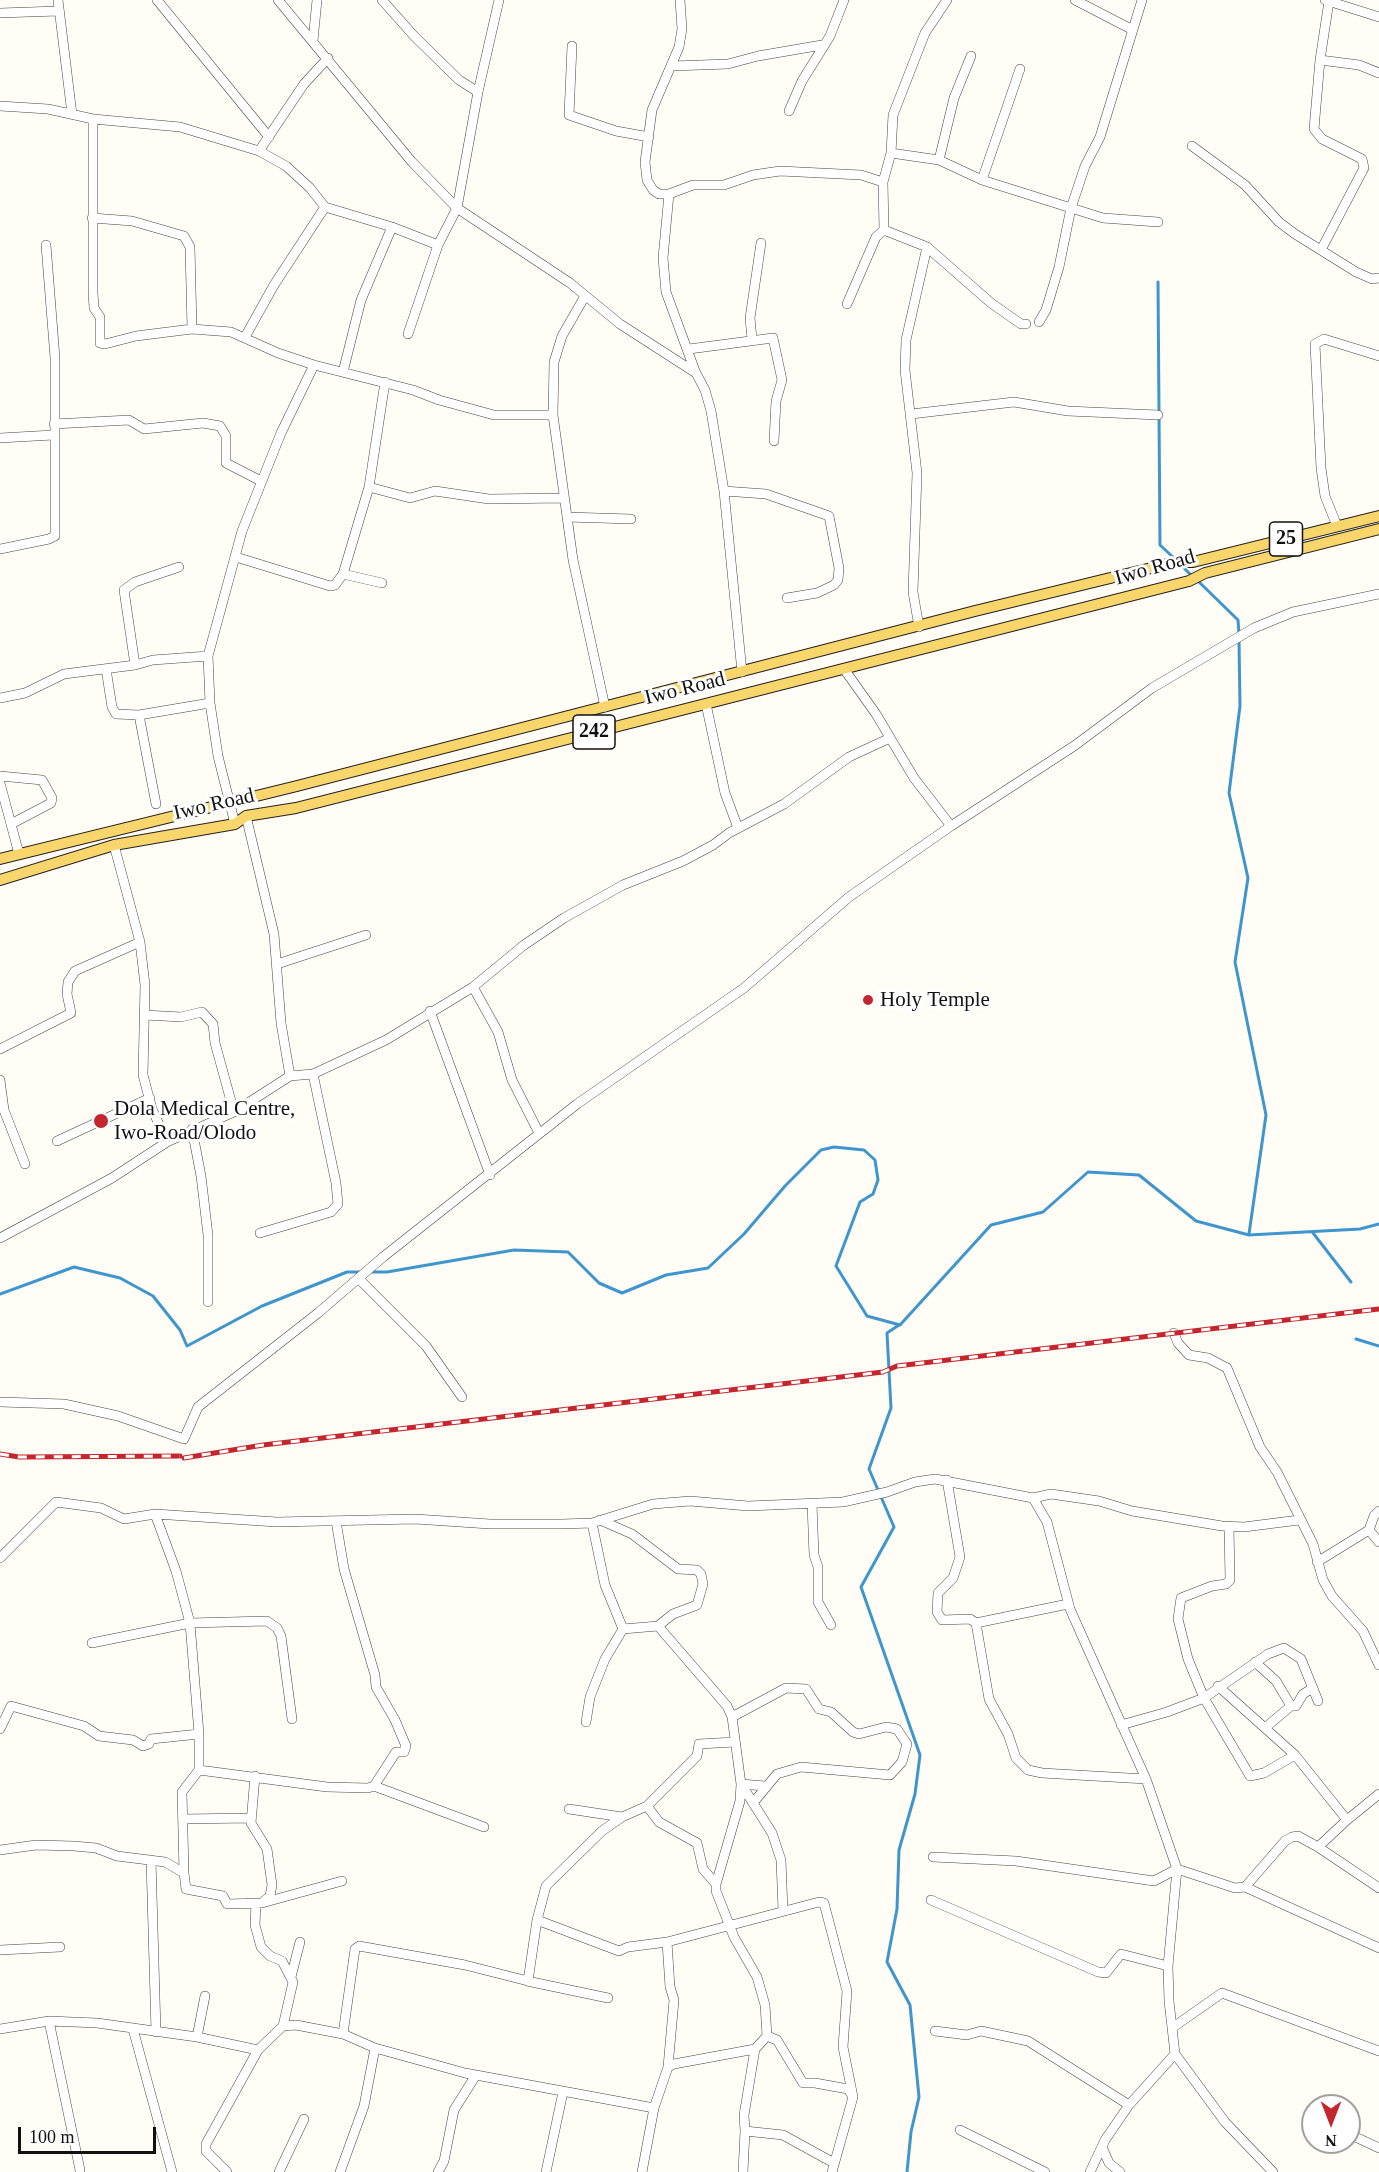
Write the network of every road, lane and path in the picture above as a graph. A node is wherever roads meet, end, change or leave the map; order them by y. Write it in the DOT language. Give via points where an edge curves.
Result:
graph roads {
  1 [pos="58,0"];
  2 [pos="157,0"];
  3 [pos="278,0"];
  4 [pos="317,0"];
  5 [pos="382,0"];
  6 [pos="499,0"];
  7 [pos="680,0"];
  8 [pos="844,0"];
  9 [pos="947,0"];
  10 [pos="1075,0"];
  11 [pos="1142,0"];
  12 [pos="1327,1"];
  13 [pos="58,11"];
  14 [pos="0,13"];
  15 [pos="1379,17"];
  16 [pos="1131,29"];
  17 [pos="313,41"];
  18 [pos="822,45"];
  19 [pos="573,46"];
  20 [pos="970,56"];
  21 [pos="328,58"];
  22 [pos="1320,60"];
  23 [pos="672,66"];
  24 [pos="1020,69"];
  25 [pos="1379,73"];
  26 [pos="478,92"];
  27 [pos="0,106"];
  28 [pos="789,111"];
  29 [pos="72,114"];
  30 [pos="93,118"];
  31 [pos="269,137"];
  32 [pos="649,137"];
  33 [pos="1192,146"];
  34 [pos="259,151"];
  35 [pos="891,153"];
  36 [pos="939,160"];
  37 [pos="982,180"];
  38 [pos="883,182"];
  39 [pos="669,194"];
  40 [pos="326,207"];
  41 [pos="457,208"];
  42 [pos="1071,208"];
  43 [pos="92,218"];
  44 [pos="1158,222"];
  45 [pos="392,227"];
  46 [pos="884,230"];
  47 [pos="761,243"];
  48 [pos="46,245"];
  49 [pos="438,245"];
  50 [pos="927,247"];
  51 [pos="1322,248"];
  52 [pos="1379,278"];
  53 [pos="585,296"];
  54 [pos="847,304"];
  55 [pos="1039,322"];
  56 [pos="1026,324"];
  57 [pos="192,329"];
  58 [pos="408,333"];
  59 [pos="245,337"];
  60 [pos="752,339"];
  61 [pos="689,349"];
  62 [pos="1379,356"];
  63 [pos="314,365"];
  64 [pos="343,372"];
  65 [pos="696,373"];
  66 [pos="385,382"];
  67 [pos="911,414"];
  68 [pos="553,416"];
  69 [pos="1158,416"];
  70 [pos="54,424"];
  71 [pos="53,435"];
  72 [pos="0,438"];
  73 [pos="774,441"];
  74 [pos="261,481"];
  75 [pos="369,487"];
  76 [pos="724,491"];
  77 [pos="564,498"];
  78 [pos="1379,516"];
  79 [pos="567,517"];
  80 [pos="631,519"];
  81 [pos="1337,526"];
  82 [pos="1379,529"];
  83 [pos="0,549"];
  84 [pos="236,557"];
  85 [pos="179,567"];
  86 [pos="344,574"];
  87 [pos="382,583"];
  88 [pos="1379,594"];
  89 [pos="787,598"];
  90 [pos="919,627"];
  91 [pos="208,656"];
  92 [pos="135,665"];
  93 [pos="106,669"];
  94 [pos="844,669"];
  95 [pos="742,672"];
  96 [pos="0,698"];
  97 [pos="210,703"];
  98 [pos="706,704"];
  99 [pos="605,707"];
  100 [pos="139,715"];
  101 [pos="890,738"];
  102 [pos="0,776"];
  103 [pos="0,783"];
  104 [pos="230,802"];
  105 [pos="156,804"];
  106 [pos="246,816"];
  107 [pos="11,824"];
  108 [pos="235,824"];
  109 [pos="951,826"];
  110 [pos="738,828"];
  111 [pos="114,845"];
  112 [pos="19,854"];
  113 [pos="0,859"];
  114 [pos="0,880"];
  115 [pos="366,935"];
  116 [pos="140,942"];
  117 [pos="277,964"];
  118 [pos="473,987"];
  119 [pos="430,1011"];
  120 [pos="145,1015"];
  121 [pos="0,1049"];
  122 [pos="313,1074"];
  123 [pos="290,1076"];
  124 [pos="0,1080"];
  125 [pos="150,1098"];
  126 [pos="2,1111"];
  127 [pos="234,1112"];
  128 [pos="192,1130"];
  129 [pos="539,1133"];
  130 [pos="57,1141"];
  131 [pos="167,1142"];
  132 [pos="25,1164"];
  133 [pos="490,1175"];
  134 [pos="260,1233"];
  135 [pos="0,1238"];
  136 [pos="360,1279"];
  137 [pos="208,1302"];
  138 [pos="1174,1333"];
  139 [pos="462,1397"];
  140 [pos="0,1402"];
  141 [pos="947,1480"];
  142 [pos="1033,1498"];
  143 [pos="812,1504"];
  144 [pos="1379,1511"];
  145 [pos="155,1514"];
  146 [pos="1299,1520"];
  147 [pos="336,1521"];
  148 [pos="596,1522"];
  149 [pos="1229,1526"];
  150 [pos="1369,1530"];
  151 [pos="1379,1542"];
  152 [pos="0,1558"];
  153 [pos="1317,1562"];
  154 [pos="1068,1604"];
  155 [pos="190,1623"];
  156 [pos="976,1623"];
  157 [pos="831,1625"];
  158 [pos="658,1626"];
  159 [pos="623,1629"];
  160 [pos="93,1643"];
  161 [pos="1255,1662"];
  162 [pos="1379,1665"];
  163 [pos="1218,1686"];
  164 [pos="1313,1688"];
  165 [pos="1204,1698"];
  166 [pos="1318,1701"];
  167 [pos="1291,1706"];
  168 [pos="732,1717"];
  169 [pos="292,1719"];
  170 [pos="586,1722"];
  171 [pos="1120,1725"];
  172 [pos="1266,1727"];
  173 [pos="0,1729"];
  174 [pos="199,1734"];
  175 [pos="735,1742"];
  176 [pos="1295,1755"];
  177 [pos="199,1770"];
  178 [pos="255,1776"];
  179 [pos="1146,1779"];
  180 [pos="741,1784"];
  181 [pos="374,1786"];
  182 [pos="765,1786"];
  183 [pos="1379,1794"];
  184 [pos="753,1803"];
  185 [pos="647,1806"];
  186 [pos="569,1809"];
  187 [pos="622,1817"];
  188 [pos="250,1818"];
  189 [pos="183,1819"];
  190 [pos="1347,1820"];
  191 [pos="484,1827"];
  192 [pos="1318,1847"];
  193 [pos="0,1850"];
  194 [pos="184,1857"];
  195 [pos="933,1857"];
  196 [pos="151,1860"];
  197 [pos="174,1865"];
  198 [pos="704,1869"];
  199 [pos="1177,1869"];
  200 [pos="720,1871"];
  201 [pos="184,1873"];
  202 [pos="342,1881"];
  203 [pos="716,1884"];
  204 [pos="1245,1887"];
  205 [pos="1379,1888"];
  206 [pos="931,1900"];
  207 [pos="259,1903"];
  208 [pos="783,1911"];
  209 [pos="537,1920"];
  210 [pos="729,1924"];
  211 [pos="552,1925"];
  212 [pos="534,1937"];
  213 [pos="300,1942"];
  214 [pos="667,1942"];
  215 [pos="60,1947"];
  216 [pos="1379,1948"];
  217 [pos="0,1950"];
  218 [pos="1168,1966"];
  219 [pos="291,1977"];
  220 [pos="527,1981"];
  221 [pos="205,1996"];
  222 [pos="608,1998"];
  223 [pos="49,2021"];
  224 [pos="283,2026"];
  225 [pos="134,2028"];
  226 [pos="1172,2028"];
  227 [pos="0,2029"];
  228 [pos="935,2031"];
  229 [pos="156,2032"];
  230 [pos="343,2034"];
  231 [pos="767,2036"];
  232 [pos="197,2037"];
  233 [pos="375,2048"];
  234 [pos="755,2049"];
  235 [pos="258,2050"];
  236 [pos="1379,2051"];
  237 [pos="1175,2054"];
  238 [pos="668,2067"];
  239 [pos="476,2075"];
  240 [pos="563,2092"];
  241 [pos="853,2097"];
  242 [pos="1129,2105"];
  243 [pos="654,2108"];
  244 [pos="304,2118"];
  245 [pos="960,2130"];
  246 [pos="745,2132"];
  247 [pos="1361,2140"];
  248 [pos="1102,2147"];
  249 [pos="1379,2148"];
  250 [pos="833,2168"];
  251 [pos="80,2170"];
  252 [pos="172,2172"];
  253 [pos="227,2172"];
  254 [pos="279,2172"];
  255 [pos="340,2172"];
  256 [pos="438,2172"];
  257 [pos="546,2172"];
  258 [pos="642,2172"];
  259 [pos="743,2172"];
  260 [pos="1045,2172"];
  261 [pos="1090,2172"];
  262 [pos="1120,2172"];
  263 [pos="1273,2172"];
  1 -- 13 [label="street"];
  2 -- 31 [label="street"];
  3 -- 17 [label="street"];
  4 -- 17 [label="street"];
  5 -- 26 [label="street" via="459,80"];
  6 -- 26 [label="street"];
  7 -- 23 [label="street" via="682,29"];
  8 -- 18 [label="street" via="830,36"];
  9 -- 35 [label="street" via="926,33 903,84 893,115"];
  10 -- 16 [label="street"];
  11 -- 16 [label="street"];
  12 -- 15 [label="street"];
  12 -- 22 [label="street"];
  13 -- 14 [label="street"];
  13 -- 29 [label="street"];
  16 -- 42 [label="street" via="1100,137"];
  17 -- 21 [label="street"];
  18 -- 23 [label="street" via="728,64"];
  18 -- 28 [label="street"];
  19 -- 32 [label="street" via="569,115"];
  20 -- 36 [label="street" via="954,98"];
  21 -- 31 [label="street" via="304,84"];
  21 -- 41 [label="street" via="412,162"];
  22 -- 25 [label="street" via="1359,65"];
  22 -- 51 [label="street" via="1314,129 1322,139 1362,159 1364,165"];
  23 -- 32 [label="street" via="651,110"];
  24 -- 37 [label="street"];
  26 -- 41 [label="street"];
  27 -- 29 [label="street"];
  29 -- 30 [label="street"];
  30 -- 34 [label="street" via="180,127"];
  30 -- 43 [label="street"];
  31 -- 34 [label="street"];
  32 -- 39 [label="street" via="647,180 659,194"];
  33 -- 51 [label="street" via="1245,185 1279,222"];
  34 -- 40 [label="street" via="286,166"];
  35 -- 36 [label="street"];
  35 -- 38 [label="street"];
  36 -- 37 [label="street"];
  37 -- 42 [label="street"];
  38 -- 39 [label="street" via="861,175 780,171 724,185 693,185"];
  38 -- 46 [label="street"];
  39 -- 61 [label="street" via="663,258 666,292"];
  40 -- 45 [label="street"];
  40 -- 59 [label="street"];
  41 -- 49 [label="street"];
  41 -- 53 [label="street"];
  42 -- 44 [label="street" via="1103,218"];
  42 -- 55 [label="street" via="1059,267"];
  43 -- 57 [label="street" via="132,221 184,236 190,247"];
  43 -- 57 [label="street" via="94,308 100,317 100,342"];
  45 -- 49 [label="street"];
  45 -- 64 [label="street" via="361,300"];
  46 -- 50 [label="street"];
  46 -- 54 [label="street" via="876,237"];
  47 -- 60 [label="street" via="750,318"];
  48 -- 70 [label="street" via="55,358"];
  49 -- 58 [label="street"];
  50 -- 56 [label="street" via="992,303"];
  50 -- 67 [label="street" via="906,340"];
  51 -- 52 [label="street" via="1365,276"];
  53 -- 65 [label="street" via="620,324"];
  53 -- 68 [label="street" via="562,336 554,362"];
  57 -- 59 [label="street"];
  59 -- 63 [label="street"];
  60 -- 61 [label="street"];
  60 -- 73 [label="street" via="773,338 779,359 782,380 776,401"];
  61 -- 65 [label="street"];
  62 -- 81 [label="street" via="1324,339 1316,344 1321,468 1325,496"];
  63 -- 64 [label="street"];
  63 -- 74 [label="street"];
  64 -- 66 [label="street"];
  65 -- 76 [label="street" via="711,411"];
  66 -- 68 [label="street" via="494,415"];
  66 -- 75 [label="street"];
  67 -- 69 [label="street" via="1014,402 1068,411"];
  67 -- 90 [label="street" via="917,473 913,592"];
  68 -- 77 [label="street"];
  70 -- 71 [label="street"];
  70 -- 74 [label="street" via="129,420 144,429 203,423 220,426 226,436 226,463"];
  71 -- 72 [label="street"];
  71 -- 83 [label="street" via="55,536"];
  74 -- 84 [label="street"];
  75 -- 77 [label="street" via="410,498 435,491 489,499"];
  75 -- 86 [label="street"];
  76 -- 89 [label="street" via="766,494 829,516 838,557 838,580 817,592"];
  76 -- 95 [label="street"];
  77 -- 79 [label="street"];
  78 -- 81 [label="main road, Iwo Road / 25"];
  79 -- 80 [label="street"];
  79 -- 99 [label="street"];
  81 -- 90 [label="main road, Iwo Road / 25"];
  82 -- 94 [label="main road, Iwo Road / 242"];
  84 -- 86 [label="street" via="330,586"];
  84 -- 91 [label="street"];
  85 -- 92 [label="street" via="141,579 124,590"];
  86 -- 87 [label="street"];
  88 -- 109 [label="street" via="1293,612 1254,628 1152,688 1074,746"];
  90 -- 95 [label="main road, Iwo Road / 25"];
  91 -- 92 [label="street"];
  91 -- 97 [label="street"];
  92 -- 93 [label="street"];
  93 -- 96 [label="street" via="64,675 25,693"];
  93 -- 100 [label="street" via="114,712"];
  94 -- 98 [label="main road, Iwo Road / 242"];
  94 -- 101 [label="street"];
  95 -- 99 [label="main road, Iwo Road / 25"];
  97 -- 100 [label="street"];
  97 -- 104 [label="street"];
  98 -- 106 [label="main road, Iwo Road / 242" via="296,808"];
  98 -- 110 [label="street" via="725,793"];
  99 -- 104 [label="main road, Iwo Road / 25"];
  100 -- 105 [label="street"];
  101 -- 109 [label="street" via="914,778"];
  101 -- 110 [label="street" via="849,757 784,804"];
  102 -- 107 [label="street" via="42,780 52,798 51,803"];
  103 -- 107 [label="street"];
  104 -- 108 [label="street"];
  104 -- 112 [label="main road, Iwo Road / 25"];
  106 -- 108 [label="main road, Iwo Road / 242"];
  106 -- 117 [label="street" via="274,934"];
  107 -- 112 [label="street"];
  108 -- 111 [label="main road, Iwo Road / 242"];
  109 -- 129 [label="street" via="849,897 744,988"];
  110 -- 118 [label="street" via="683,861 623,885 564,918"];
  111 -- 114 [label="main road, Iwo Road / 242"];
  111 -- 116 [label="street"];
  112 -- 113 [label="main road, Iwo Road / 25"];
  115 -- 117 [label="street"];
  116 -- 120 [label="street"];
  116 -- 121 [label="street" via="75,971 68,982 71,1013"];
  117 -- 123 [label="street" via="280,1023"];
  118 -- 119 [label="street"];
  118 -- 129 [label="street" via="498,1032 512,1080"];
  119 -- 122 [label="street" via="386,1040"];
  119 -- 133 [label="street"];
  120 -- 125 [label="street" via="143,1075"];
  120 -- 127 [label="street" via="181,1017 202,1012 213,1024"];
  122 -- 123 [label="street"];
  122 -- 134 [label="street" via="338,1204 330,1212"];
  123 -- 127 [label="street"];
  124 -- 126 [label="street"];
  125 -- 130 [label="street"];
  125 -- 131 [label="street" via="158,1128"];
  126 -- 132 [label="street"];
  127 -- 128 [label="street"];
  128 -- 131 [label="street"];
  128 -- 137 [label="street" via="208,1235"];
  129 -- 133 [label="street"];
  131 -- 135 [label="street" via="112,1178"];
  133 -- 136 [label="street"];
  136 -- 139 [label="street" via="433,1354"];
  136 -- 140 [label="street" via="198,1407 184,1439 118,1416 64,1404"];
  138 -- 146 [label="street" via="1189,1355 1208,1358 1227,1368 1260,1447 1277,1472"];
  141 -- 142 [label="street"];
  141 -- 143 [label="street" via="915,1482 875,1495"];
  141 -- 156 [label="street" via="960,1557 953,1578 938,1593 937,1612 942,1620 970,1619"];
  142 -- 149 [label="street" via="1051,1494"];
  142 -- 154 [label="street" via="1047,1522"];
  143 -- 148 [label="street" via="653,1504"];
  143 -- 157 [label="street" via="818,1602"];
  144 -- 150 [label="street"];
  145 -- 147 [label="street" via="277,1522"];
  145 -- 152 [label="street" via="124,1519 101,1508 56,1502"];
  145 -- 155 [label="street"];
  146 -- 149 [label="street"];
  146 -- 153 [label="street" via="1313,1544"];
  147 -- 148 [label="street"];
  147 -- 181 [label="street" via="344,1569 376,1687 406,1746 404,1752 396,1752"];
  148 -- 158 [label="street" via="632,1534 678,1569 697,1570 701,1574 703,1584 697,1605 673,1614"];
  148 -- 159 [label="street" via="605,1586"];
  149 -- 165 [label="street" via="1230,1580 1181,1598 1178,1613 1188,1659"];
  150 -- 151 [label="street"];
  150 -- 153 [label="street"];
  153 -- 162 [label="street" via="1332,1596 1363,1631"];
  154 -- 156 [label="street"];
  154 -- 171 [label="street"];
  155 -- 160 [label="street"];
  155 -- 169 [label="street" via="260,1620 277,1628"];
  155 -- 174 [label="street"];
  156 -- 179 [label="street" via="988,1700 1022,1765 1042,1773"];
  158 -- 159 [label="street"];
  158 -- 168 [label="street" via="727,1706"];
  159 -- 170 [label="street" via="605,1659 590,1697"];
  161 -- 163 [label="street"];
  161 -- 164 [label="street" via="1276,1649 1292,1651 1308,1670"];
  161 -- 167 [label="street" via="1276,1680"];
  163 -- 165 [label="street"];
  163 -- 172 [label="street"];
  164 -- 166 [label="street"];
  164 -- 167 [label="street" via="1303,1694 1296,1706"];
  165 -- 171 [label="street"];
  165 -- 176 [label="street" via="1250,1776 1264,1773"];
  167 -- 172 [label="street"];
  168 -- 175 [label="street"];
  168 -- 182 [label="street" via="786,1688 806,1689 819,1709 831,1712 853,1732 897,1729 907,1744 902,1762 890,1775 801,1767 777,1774"];
  171 -- 179 [label="street"];
  172 -- 176 [label="street"];
  173 -- 174 [label="street" via="10,1706 84,1725 99,1736 134,1740 143,1746 151,1739"];
  174 -- 177 [label="street"];
  175 -- 180 [label="street"];
  175 -- 185 [label="street" via="699,1744 697,1756"];
  176 -- 190 [label="street"];
  177 -- 178 [label="street"];
  177 -- 189 [label="street" via="182,1792"];
  178 -- 181 [label="street" via="327,1786"];
  178 -- 188 [label="street"];
  179 -- 199 [label="street"];
  180 -- 182 [label="street"];
  180 -- 184 [label="street"];
  180 -- 200 [label="street" via="737,1817"];
  181 -- 191 [label="street"];
  182 -- 184 [label="street"];
  183 -- 190 [label="street"];
  184 -- 208 [label="street" via="772,1833 780,1860"];
  185 -- 187 [label="street"];
  185 -- 198 [label="street" via="659,1822 697,1843"];
  186 -- 187 [label="street"];
  187 -- 209 [label="street" via="602,1831 546,1886"];
  188 -- 189 [label="street"];
  188 -- 207 [label="street" via="267,1849 273,1885 270,1896"];
  189 -- 194 [label="street"];
  190 -- 192 [label="street"];
  192 -- 204 [label="street" via="1298,1836 1292,1837"];
  192 -- 205 [label="street"];
  193 -- 196 [label="street" via="36,1845 74,1846"];
  194 -- 197 [label="street"];
  194 -- 201 [label="street"];
  195 -- 199 [label="street" via="1016,1861 1154,1881"];
  196 -- 197 [label="street"];
  196 -- 229 [label="street"];
  197 -- 201 [label="street"];
  198 -- 200 [label="street"];
  198 -- 203 [label="street"];
  199 -- 204 [label="street" via="1235,1888"];
  199 -- 218 [label="street"];
  200 -- 203 [label="street"];
  201 -- 207 [label="street" via="186,1889 223,1896 227,1904"];
  202 -- 207 [label="street"];
  203 -- 210 [label="street"];
  204 -- 216 [label="street"];
  206 -- 218 [label="street" via="1098,1972 1106,1973 1120,1954"];
  207 -- 219 [label="street" via="255,1925 261,1947 282,1961"];
  208 -- 210 [label="street"];
  208 -- 241 [label="street" via="819,1902 826,1907 847,1991 843,2047"];
  209 -- 211 [label="street"];
  209 -- 212 [label="street"];
  210 -- 214 [label="street"];
  210 -- 231 [label="street" via="757,1977 765,2005"];
  211 -- 212 [label="street"];
  211 -- 214 [label="street" via="619,1951"];
  212 -- 220 [label="street"];
  213 -- 219 [label="street"];
  214 -- 238 [label="street" via="674,2000"];
  215 -- 217 [label="street"];
  218 -- 226 [label="street"];
  219 -- 224 [label="street"];
  220 -- 222 [label="street"];
  220 -- 230 [label="street" via="465,1965 359,1946 355,1949"];
  221 -- 232 [label="street"];
  223 -- 225 [label="street"];
  223 -- 227 [label="street"];
  223 -- 251 [label="street"];
  224 -- 230 [label="street"];
  224 -- 235 [label="street"];
  225 -- 229 [label="street"];
  225 -- 252 [label="street"];
  226 -- 236 [label="street" via="1222,1992"];
  226 -- 237 [label="street"];
  228 -- 242 [label="street" via="967,2035 981,2031 1028,2041"];
  229 -- 232 [label="street"];
  230 -- 233 [label="street"];
  231 -- 234 [label="street"];
  231 -- 241 [label="street" via="777,2040 803,2083 848,2089"];
  232 -- 235 [label="street"];
  233 -- 239 [label="street"];
  233 -- 255 [label="street" via="364,2106"];
  234 -- 238 [label="street"];
  234 -- 246 [label="street" via="744,2115"];
  235 -- 253 [label="street" via="206,2144 206,2151"];
  237 -- 242 [label="street"];
  237 -- 263 [label="street" via="1225,2122"];
  238 -- 243 [label="street"];
  239 -- 240 [label="street"];
  239 -- 256 [label="street" via="454,2110 444,2161"];
  240 -- 243 [label="street"];
  240 -- 257 [label="street"];
  241 -- 250 [label="street"];
  242 -- 248 [label="street"];
  243 -- 258 [label="street"];
  244 -- 254 [label="street"];
  245 -- 260 [label="street"];
  246 -- 250 [label="street" via="783,2135"];
  246 -- 259 [label="street"];
  247 -- 249 [label="street"];
  248 -- 261 [label="street"];
  248 -- 262 [label="street" via="1109,2163"];
}
